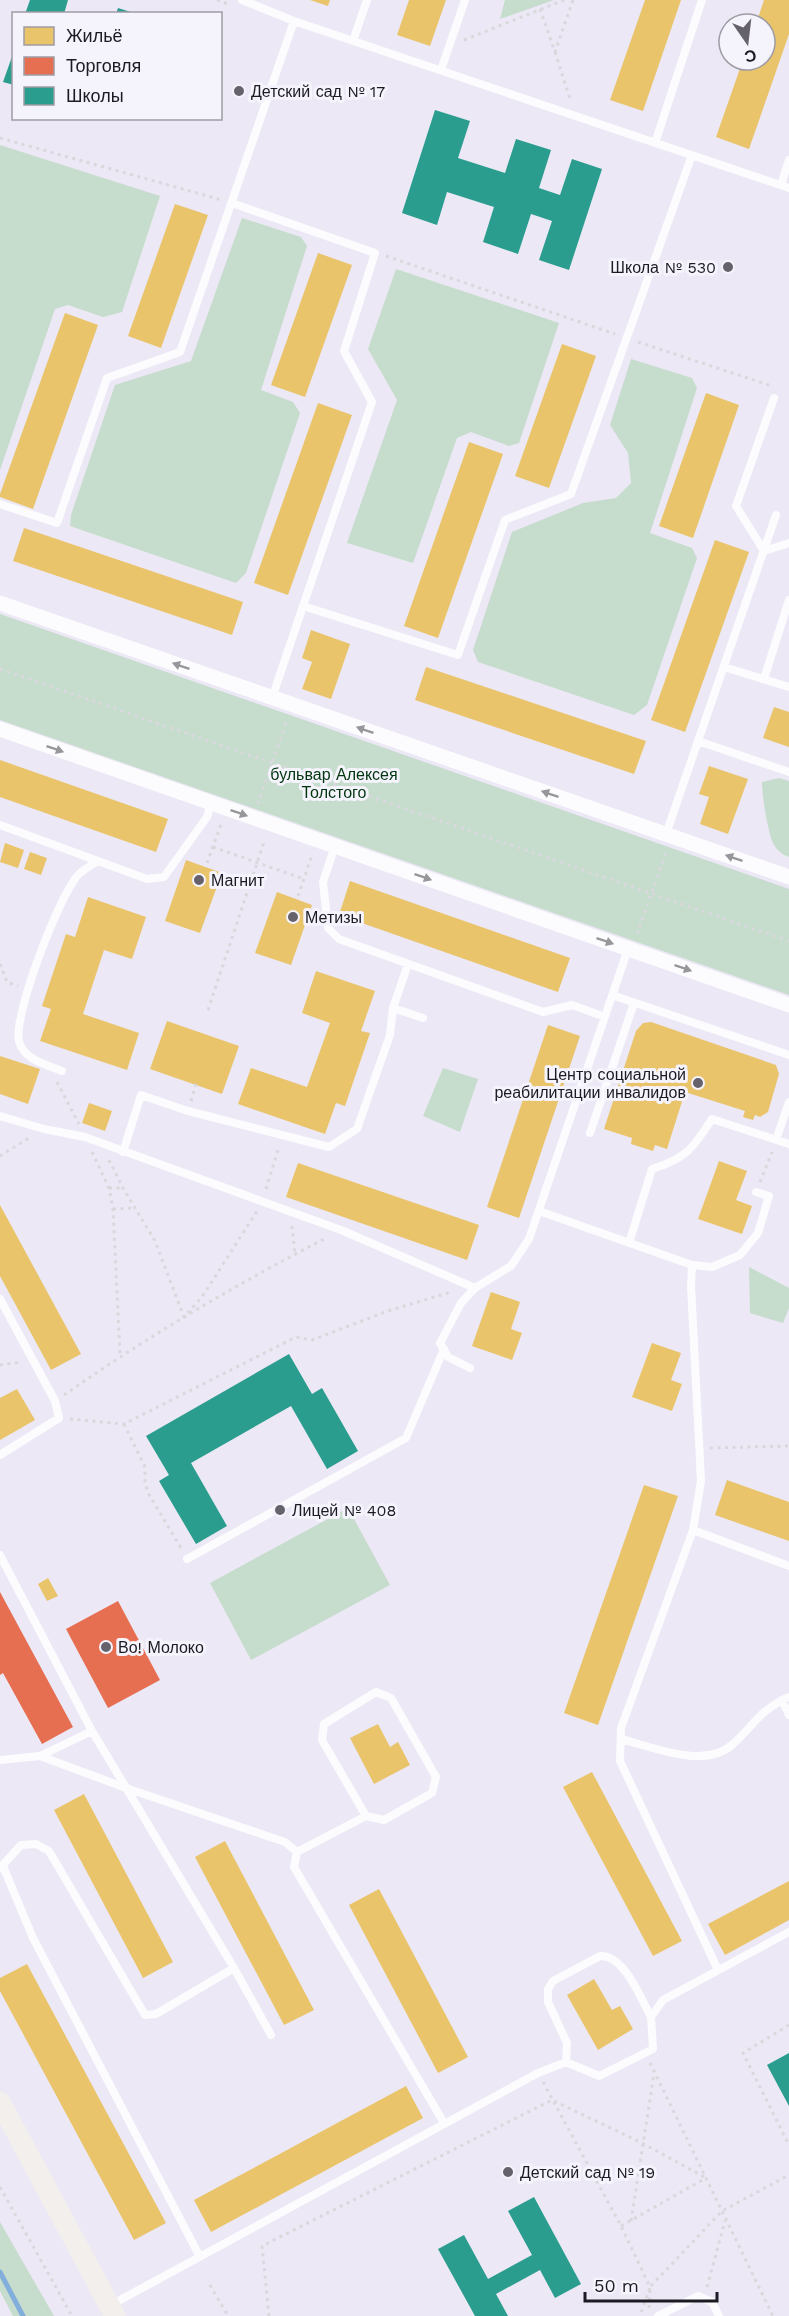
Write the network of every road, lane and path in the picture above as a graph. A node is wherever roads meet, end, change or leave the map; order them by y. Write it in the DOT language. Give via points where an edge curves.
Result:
graph roads {
  1 [pos="242,0"];
  2 [pos="367,0"];
  3 [pos="465,0"];
  4 [pos="564,0"];
  5 [pos="573,0"];
  6 [pos="702,0"];
  7 [pos="540,9"];
  8 [pos="294,21"];
  9 [pos="353,41"];
  10 [pos="449,47"];
  11 [pos="555,52"];
  12 [pos="441,70"];
  13 [pos="576,116"];
  14 [pos="0,138"];
  15 [pos="655,143"];
  16 [pos="692,155"];
  17 [pos="789,160"];
  18 [pos="785,186"];
  19 [pos="232,202"];
  20 [pos="375,253"];
  21 [pos="626,338"];
  22 [pos="774,398"];
  23 [pos="0,504"];
  24 [pos="776,515"];
  25 [pos="789,543"];
  26 [pos="764,551"];
  27 [pos="789,600"];
  28 [pos="0,603"];
  29 [pos="303,606"];
  30 [pos="724,667"];
  31 [pos="0,669"];
  32 [pos="764,679"];
  33 [pos="789,687"];
  34 [pos="272,698"];
  35 [pos="292,705"];
  36 [pos="0,729"];
  37 [pos="698,741"];
  38 [pos="273,763"];
  39 [pos="789,772"];
  40 [pos="211,803"];
  41 [pos="254,818"];
  42 [pos="222,822"];
  43 [pos="0,825"];
  44 [pos="265,837"];
  45 [pos="667,841"];
  46 [pos="335,846"];
  47 [pos="213,847"];
  48 [pos="312,853"];
  49 [pos="98,861"];
  50 [pos="256,862"];
  51 [pos="207,863"];
  52 [pos="789,877"];
  53 [pos="304,879"];
  54 [pos="651,893"];
  55 [pos="298,896"];
  56 [pos="636,935"];
  57 [pos="789,940"];
  58 [pos="628,949"];
  59 [pos="0,964"];
  60 [pos="408,964"];
  61 [pos="7,982"];
  62 [pos="612,995"];
  63 [pos="634,1003"];
  64 [pos="789,1005"];
  65 [pos="393,1008"];
  66 [pos="208,1010"];
  67 [pos="605,1017"];
  68 [pos="423,1018"];
  69 [pos="789,1055"];
  70 [pos="48,1065"];
  71 [pos="62,1071"];
  72 [pos="789,1102"];
  73 [pos="0,1116"];
  74 [pos="44,1129"];
  75 [pos="590,1133"];
  76 [pos="282,1136"];
  77 [pos="85,1137"];
  78 [pos="776,1140"];
  79 [pos="102,1144"];
  80 [pos="789,1144"];
  81 [pos="123,1152"];
  82 [pos="0,1156"];
  83 [pos="109,1188"];
  84 [pos="123,1188"];
  85 [pos="756,1192"];
  86 [pos="262,1203"];
  87 [pos="135,1208"];
  88 [pos="113,1209"];
  89 [pos="539,1211"];
  90 [pos="290,1213"];
  91 [pos="341,1230"];
  92 [pos="629,1243"];
  93 [pos="295,1254"];
  94 [pos="692,1265"];
  95 [pos="471,1287"];
  96 [pos="0,1299"];
  97 [pos="184,1317"];
  98 [pos="444,1349"];
  99 [pos="120,1356"];
  100 [pos="33,1360"];
  101 [pos="0,1365"];
  102 [pos="470,1368"];
  103 [pos="55,1401"];
  104 [pos="60,1418"];
  105 [pos="124,1424"];
  106 [pos="789,1446"];
  107 [pos="699,1448"];
  108 [pos="0,1455"];
  109 [pos="693,1530"];
  110 [pos="0,1555"];
  111 [pos="188,1559"];
  112 [pos="789,1566"];
  113 [pos="3,1567"];
  114 [pos="785,1699"];
  115 [pos="789,1715"];
  116 [pos="92,1731"];
  117 [pos="621,1739"];
  118 [pos="40,1756"];
  119 [pos="0,1760"];
  120 [pos="126,1788"];
  121 [pos="366,1816"];
  122 [pos="297,1852"];
  123 [pos="1,1867"];
  124 [pos="789,1932"];
  125 [pos="234,1968"];
  126 [pos="718,1970"];
  127 [pos="651,2017"];
  128 [pos="789,2025"];
  129 [pos="271,2035"];
  130 [pos="645,2053"];
  131 [pos="566,2062"];
  132 [pos="655,2072"];
  133 [pos="538,2073"];
  134 [pos="552,2100"];
  135 [pos="0,2102"];
  136 [pos="444,2123"];
  137 [pos="642,2143"];
  138 [pos="789,2145"];
  139 [pos="789,2175"];
  140 [pos="706,2178"];
  141 [pos="0,2187"];
  142 [pos="722,2211"];
  143 [pos="726,2219"];
  144 [pos="631,2221"];
  145 [pos="621,2226"];
  146 [pos="199,2255"];
  147 [pos="210,2285"];
  148 [pos="650,2287"];
  149 [pos="704,2299"];
  150 [pos="112,2311"];
  151 [pos="649,2315"];
  152 [pos="72,2316"];
  153 [pos="228,2316"];
  154 [pos="269,2316"];
  155 [pos="640,2316"];
  156 [pos="658,2316"];
  157 [pos="719,2316"];
  158 [pos="773,2316"];
  1 -- 8 [label="lane"];
  2 -- 9 [label="lane"];
  3 -- 10 [label="lane"];
  4 -- 7 [label="path"];
  5 -- 11 [label="path"];
  6 -- 15 [label="lane"];
  7 -- 10 [label="path"];
  7 -- 11 [label="path"];
  8 -- 9 [label="lane"];
  8 -- 19 [label="lane"];
  9 -- 12 [label="lane"];
  10 -- 12 [label="lane"];
  11 -- 13 [label="path"];
  12 -- 13 [label="lane"];
  13 -- 15 [label="lane"];
  14 -- 19 [label="path"];
  15 -- 16 [label="lane"];
  16 -- 18 [label="lane"];
  16 -- 21 [label="lane"];
  17 -- 18 [label="lane"];
  19 -- 20 [label="lane"];
  19 -- 23 [label="lane" via="180,352 108,378 57,522"];
  20 -- 21 [label="path"];
  20 -- 29 [label="lane" via="344,351 372,402"];
  21 -- 22 [label="path" via="777,388"];
  21 -- 29 [label="lane" via="571,494 505,520 458,655"];
  22 -- 26 [label="lane" via="736,506"];
  24 -- 26 [label="lane"];
  25 -- 26 [label="lane"];
  26 -- 30 [label="lane"];
  27 -- 32 [label="lane"];
  34 -- 28 [label="street, one-way"];
  29 -- 34 [label="lane"];
  30 -- 32 [label="lane"];
  30 -- 37 [label="lane"];
  31 -- 38 [label="path"];
  32 -- 33 [label="lane"];
  34 -- 35 [label="street"];
  35 -- 38 [label="path"];
  45 -- 35 [label="street, one-way"];
  36 -- 40 [label="street, one-way"];
  37 -- 39 [label="lane"];
  37 -- 45 [label="lane"];
  38 -- 41 [label="path"];
  38 -- 54 [label="path"];
  40 -- 41 [label="street, one-way"];
  40 -- 49 [label="lane" via="207,817 164,877 147,879"];
  41 -- 46 [label="street"];
  42 -- 47 [label="path"];
  43 -- 49 [label="lane"];
  44 -- 50 [label="path"];
  52 -- 45 [label="street, one-way"];
  45 -- 54 [label="path"];
  46 -- 58 [label="street, one-way"];
  46 -- 60 [label="lane" via="323,882 328,928 339,939"];
  47 -- 50 [label="path"];
  47 -- 51 [label="path"];
  48 -- 53 [label="path"];
  49 -- 70 [label="lane" via="79,873 68,889 38,957 19,1025 19,1041 27,1056"];
  50 -- 53 [label="path"];
  50 -- 66 [label="path"];
  53 -- 55 [label="path"];
  54 -- 56 [label="path"];
  54 -- 57 [label="path"];
  58 -- 62 [label="lane"];
  58 -- 64 [label="street, one-way"];
  59 -- 61 [label="path"];
  60 -- 65 [label="lane"];
  60 -- 67 [label="lane" via="543,1012 572,1005"];
  62 -- 63 [label="lane"];
  62 -- 67 [label="lane"];
  63 -- 69 [label="lane"];
  63 -- 75 [label="lane"];
  65 -- 68 [label="lane"];
  65 -- 76 [label="lane" via="390,1035 357,1129 329,1148"];
  67 -- 89 [label="lane"];
  70 -- 71 [label="lane"];
  70 -- 77 [label="path"];
  72 -- 78 [label="lane"];
  73 -- 74 [label="lane"];
  74 -- 77 [label="lane"];
  74 -- 82 [label="path"];
  76 -- 81 [label="lane" via="141,1095"];
  76 -- 86 [label="path"];
  77 -- 79 [label="lane"];
  77 -- 83 [label="path"];
  78 -- 80 [label="lane"];
  78 -- 85 [label="path"];
  78 -- 92 [label="lane" via="712,1119 689,1153 652,1169"];
  79 -- 81 [label="lane"];
  79 -- 84 [label="path"];
  81 -- 86 [label="lane"];
  83 -- 84 [label="path"];
  83 -- 88 [label="path"];
  84 -- 87 [label="path"];
  85 -- 94 [label="lane" via="769,1196 758,1233 740,1255 712,1267"];
  86 -- 90 [label="lane"];
  86 -- 97 [label="path" via="202,1297"];
  87 -- 88 [label="path"];
  87 -- 97 [label="path" via="155,1241"];
  88 -- 99 [label="path"];
  89 -- 92 [label="lane"];
  89 -- 95 [label="lane" via="529,1239 511,1266"];
  90 -- 91 [label="lane"];
  90 -- 93 [label="path"];
  91 -- 93 [label="path"];
  91 -- 95 [label="lane"];
  92 -- 94 [label="lane"];
  93 -- 97 [label="path"];
  94 -- 107 [label="lane"];
  95 -- 98 [label="lane" via="440,1343"];
  95 -- 105 [label="path" via="388,1311 312,1340 296,1336"];
  96 -- 100 [label="lane"];
  97 -- 99 [label="path"];
  98 -- 102 [label="lane" via="448,1357"];
  98 -- 111 [label="lane" via="405,1438"];
  99 -- 103 [label="path"];
  100 -- 101 [label="path"];
  100 -- 103 [label="lane"];
  103 -- 104 [label="lane"];
  104 -- 105 [label="path"];
  104 -- 108 [label="lane"];
  105 -- 111 [label="path" via="144,1467 148,1493"];
  106 -- 107 [label="path"];
  107 -- 109 [label="lane" via="701,1481"];
  109 -- 112 [label="lane"];
  109 -- 117 [label="lane" via="621,1728"];
  110 -- 113 [label="lane"];
  113 -- 116 [label="lane"];
  114 -- 115 [label="lane"];
  114 -- 117 [label="lane" via="768,1708 732,1745 717,1754 698,1757"];
  116 -- 118 [label="lane"];
  116 -- 120 [label="lane"];
  117 -- 126 [label="lane" via="620,1761"];
  118 -- 119 [label="lane"];
  118 -- 120 [label="lane"];
  120 -- 122 [label="lane" via="285,1842"];
  120 -- 125 [label="lane"];
  121 -- 121 [label="lane" via="384,1820 432,1793 436,1777 391,1698 376,1692 324,1724 322,1740"];
  121 -- 122 [label="lane"];
  122 -- 136 [label="lane" via="294,1867"];
  123 -- 125 [label="lane" via="21,1845 36,1844 49,1851 146,2015 156,2014"];
  123 -- 146 [label="lane" via="33,1938"];
  124 -- 126 [label="lane"];
  125 -- 129 [label="lane"];
  126 -- 127 [label="lane" via="663,2000"];
  127 -- 130 [label="lane" via="653,2049"];
  127 -- 131 [label="lane" via="621,1965 607,1955 590,1961 553,1981 548,1989 548,2002 567,2043"];
  128 -- 138 [label="path" via="743,2053"];
  130 -- 131 [label="lane" via="599,2076"];
  130 -- 132 [label="path"];
  131 -- 133 [label="lane"];
  132 -- 137 [label="path"];
  132 -- 140 [label="path"];
  133 -- 134 [label="path"];
  133 -- 136 [label="lane"];
  134 -- 137 [label="path"];
  134 -- 145 [label="path"];
  134 -- 154 [label="path" via="262,2246"];
  135 -- 150 [label="street"];
  136 -- 146 [label="lane"];
  137 -- 140 [label="path"];
  137 -- 144 [label="path"];
  139 -- 142 [label="path"];
  140 -- 142 [label="path"];
  140 -- 144 [label="path"];
  141 -- 152 [label="path"];
  142 -- 143 [label="path"];
  142 -- 148 [label="path"];
  143 -- 149 [label="path"];
  143 -- 158 [label="path"];
  144 -- 145 [label="path"];
  145 -- 148 [label="path"];
  146 -- 150 [label="lane"];
  147 -- 153 [label="path"];
  148 -- 151 [label="path"];
  148 -- 155 [label="path"];
  149 -- 156 [label="lane" via="698,2296"];
  149 -- 157 [label="lane" via="712,2302"];
}
